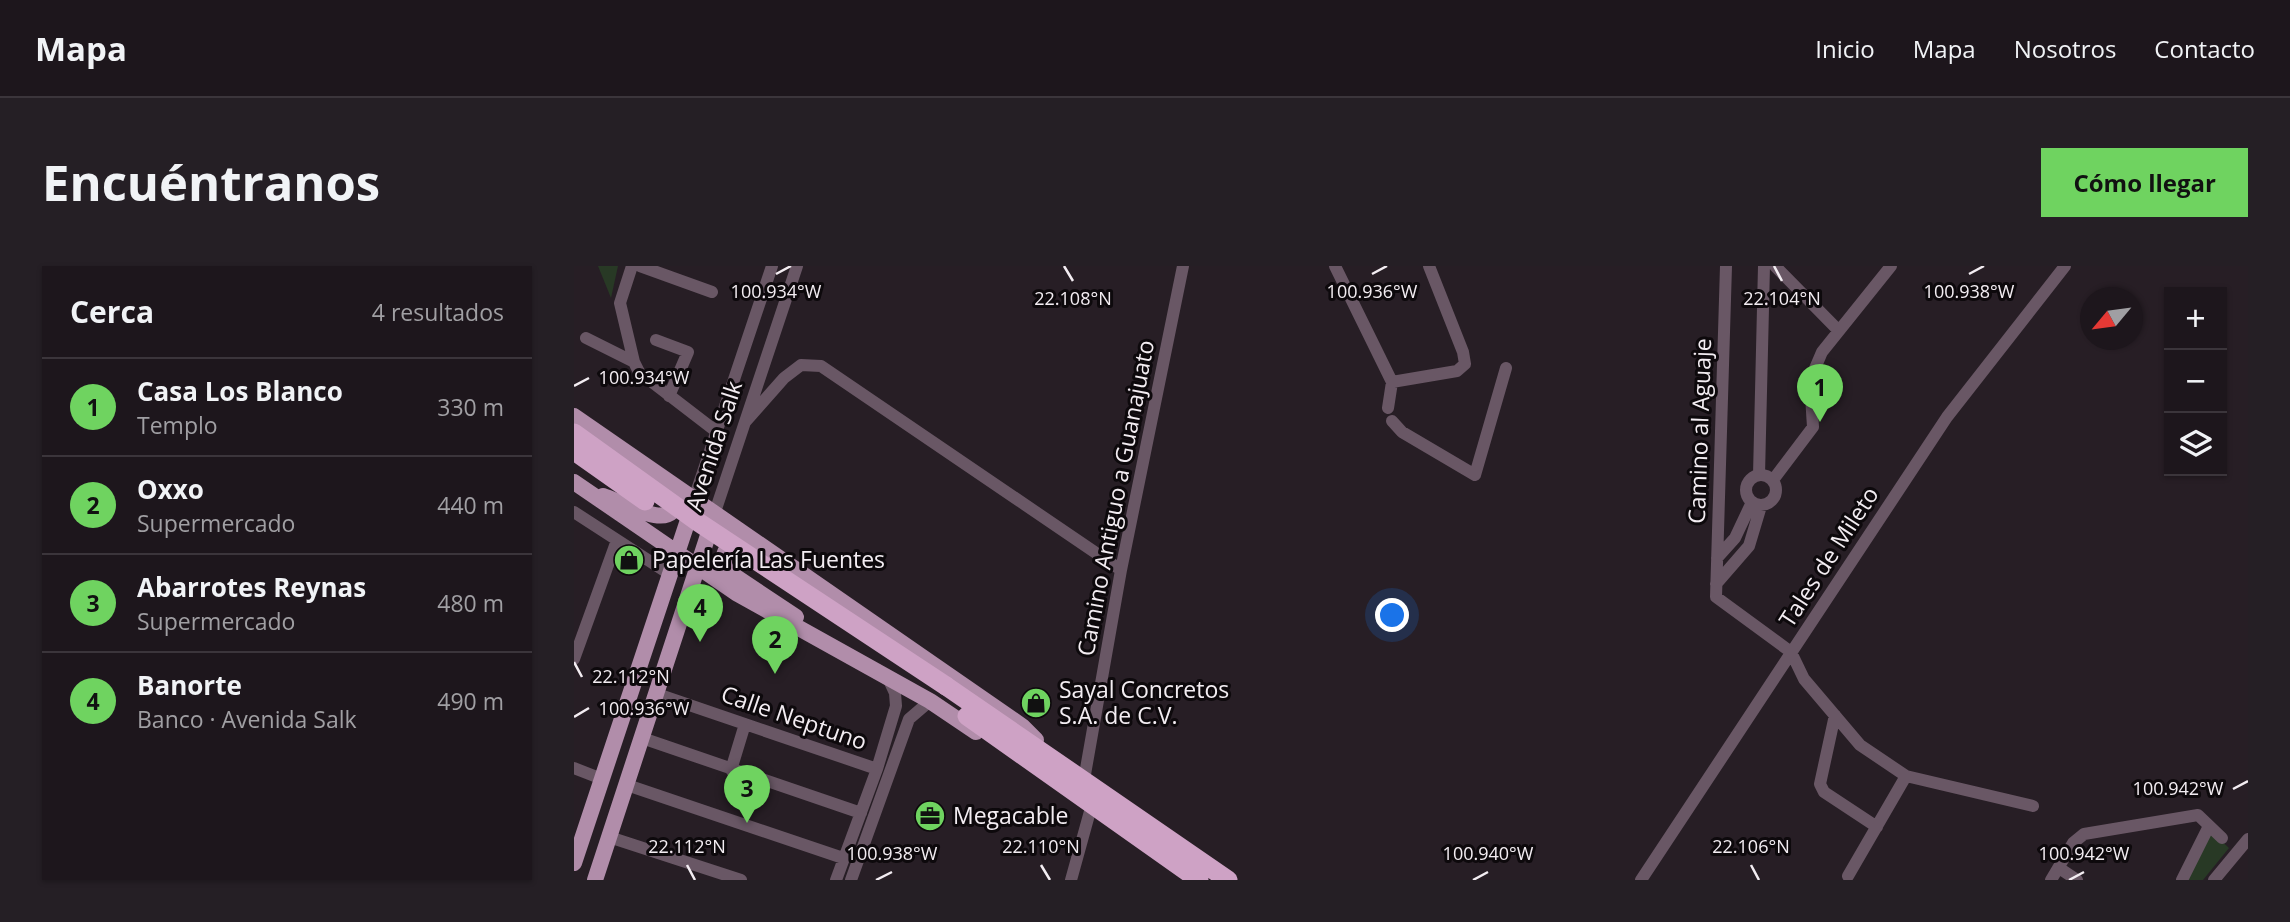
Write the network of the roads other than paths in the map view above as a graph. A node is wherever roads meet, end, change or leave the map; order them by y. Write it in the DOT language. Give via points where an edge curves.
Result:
graph roads {
  1 [pos="632,266"];
  2 [pos="640,266"];
  3 [pos="772,266"];
  4 [pos="797,266"];
  5 [pos="1183,266"];
  6 [pos="1335,266"];
  7 [pos="1429,266"];
  8 [pos="1726,266"];
  9 [pos="1764,266"];
  10 [pos="1774,266"];
  11 [pos="2065,266"];
  12 [pos="1884,269"];
  13 [pos="712,292"];
  14 [pos="1839,331"];
  15 [pos="586,338"];
  16 [pos="656,340"];
  17 [pos="634,362"];
  18 [pos="1506,368"];
  19 [pos="1392,382"];
  20 [pos="670,396"];
  21 [pos="574,408"];
  22 [pos="574,416"];
  23 [pos="746,421"];
  24 [pos="717,432"];
  25 [pos="574,433"];
  26 [pos="574,451"];
  27 [pos="646,466"];
  28 [pos="1759,475"];
  29 [pos="663,478"];
  30 [pos="1773,480"];
  31 [pos="580,486"];
  32 [pos="694,499"];
  33 [pos="1756,504"];
  34 [pos="574,512"];
  35 [pos="715,512"];
  36 [pos="1735,538"];
  37 [pos="617,540"];
  38 [pos="1749,546"];
  39 [pos="678,553"];
  40 [pos="1717,558"];
  41 [pos="782,559"];
  42 [pos="699,568"];
  43 [pos="1121,570"];
  44 [pos="671,575"];
  45 [pos="1716,590"];
  46 [pos="1791,652"];
  47 [pos="847,654"];
  48 [pos="574,659"];
  49 [pos="639,670"];
  50 [pos="663,677"];
  51 [pos="888,678"];
  52 [pos="657,694"];
  53 [pos="939,695"];
  54 [pos="1835,715"];
  55 [pos="745,724"];
  56 [pos="642,738"];
  57 [pos="574,768"];
  58 [pos="731,769"];
  59 [pos="877,769"];
  60 [pos="1061,772"];
  61 [pos="1906,776"];
  62 [pos="602,779"];
  63 [pos="1084,780"];
  64 [pos="627,785"];
  65 [pos="1093,804"];
  66 [pos="2033,806"];
  67 [pos="861,813"];
  68 [pos="2209,826"];
  69 [pos="1877,827"];
  70 [pos="579,829"];
  71 [pos="609,837"];
  72 [pos="2222,838"];
  73 [pos="2248,839"];
  74 [pos="844,858"];
  75 [pos="574,863"];
  76 [pos="2059,868"];
  77 [pos="1848,876"];
  78 [pos="595,880"];
  79 [pos="741,880"];
  80 [pos="836,880"];
  81 [pos="851,880"];
  82 [pos="1071,880"];
  83 [pos="1199,880"];
  84 [pos="1228,880"];
  85 [pos="1641,880"];
  86 [pos="2051,880"];
  87 [pos="2077,880"];
  88 [pos="2182,880"];
  89 [pos="2214,880"];
  1 -- 17 [label="street" via="620,303"];
  2 -- 13 [label="street"];
  3 -- 24 [label="street, Avenida Salk"];
  4 -- 23 [label="street, Avenida Salk"];
  5 -- 43 [label="street, Camino Antiguo a Guanajuato"];
  6 -- 19 [label="street"];
  7 -- 19 [label="street" via="1465,364 1457,371"];
  8 -- 40 [label="street, Camino al Aguaje"];
  9 -- 28 [label="street"];
  10 -- 14 [label="street"];
  11 -- 46 [label="street, Tales de Mileto" via="1947,417"];
  12 -- 14 [label="street"];
  14 -- 30 [label="street" via="1822,352 1810,380 1813,427"];
  15 -- 17 [label="street"];
  16 -- 20 [label="street" via="688,352"];
  17 -- 20 [label="street" via="639,372"];
  18 -- 19 [label="street" via="1475,475 1402,432 1390,414"];
  20 -- 24 [label="street"];
  21 -- 27 [label="street" via="621,441"];
  22 -- 27 [label="main road"];
  23 -- 35 [label="street, Avenida Salk"];
  23 -- 43 [label="street" via="800,365 821,366"];
  24 -- 32 [label="street, Avenida Salk"];
  25 -- 53 [label="highway, bridge"];
  26 -- 53 [label="highway, bridge"];
  27 -- 29 [label="main road"];
  28 -- 30 [label="street"];
  28 -- 33 [label="street" via="1747,484 1746,494"];
  29 -- 31 [label="main road" via="677,502 662,517"];
  29 -- 32 [label="main road"];
  30 -- 33 [label="street" via="1777,489 1774,499"];
  31 -- 39 [label="main road"];
  32 -- 35 [label="main road"];
  32 -- 39 [label="main road, Avenida Salk"];
  33 -- 36 [label="street"];
  33 -- 38 [label="street"];
  34 -- 37 [label="street"];
  35 -- 41 [label="main road"];
  35 -- 42 [label="main road, Avenida Salk"];
  36 -- 38 [label="street"];
  36 -- 40 [label="street"];
  37 -- 44 [label="street"];
  37 -- 48 [label="street"];
  38 -- 45 [label="street"];
  39 -- 42 [label="main road"];
  39 -- 44 [label="main road, Avenida Salk"];
  40 -- 45 [label="street, Camino al Aguaje"];
  41 -- 47 [label="main road" via="737,542 725,551 723,561 730,575"];
  41 -- 60 [label="main road" via="1022,726"];
  42 -- 47 [label="main road" via="763,610"];
  42 -- 50 [label="main road, Avenida Salk"];
  43 -- 63 [label="street, Camino Antiguo a Guanajuato"];
  44 -- 49 [label="main road, Avenida Salk"];
  45 -- 46 [label="street"];
  46 -- 54 [label="street" via="1804,679"];
  46 -- 85 [label="street, Tales de Mileto"];
  47 -- 51 [label="main road"];
  49 -- 50 [label="main road"];
  49 -- 62 [label="main road, Avenida Salk"];
  50 -- 52 [label="main road, Avenida Salk"];
  51 -- 53 [label="main road"];
  51 -- 59 [label="street" via="896,706"];
  52 -- 55 [label="street, Calle Neptuno"];
  52 -- 56 [label="main road, Avenida Salk"];
  53 -- 60 [label="highway"];
  53 -- 81 [label="street" via="909,719"];
  54 -- 61 [label="street" via="1860,745"];
  54 -- 69 [label="street" via="1820,784 1824,792"];
  55 -- 58 [label="street"];
  55 -- 59 [label="street, Calle Neptuno"];
  56 -- 58 [label="street"];
  56 -- 64 [label="main road, Avenida Salk"];
  57 -- 62 [label="street"];
  58 -- 67 [label="street"];
  59 -- 67 [label="street"];
  60 -- 63 [label="highway"];
  60 -- 65 [label="highway"];
  61 -- 66 [label="street"];
  61 -- 69 [label="street"];
  62 -- 70 [label="main road, Avenida Salk"];
  63 -- 84 [label="highway"];
  64 -- 71 [label="main road, Avenida Salk"];
  64 -- 74 [label="street"];
  65 -- 82 [label="street"];
  65 -- 83 [label="highway"];
  67 -- 74 [label="street"];
  68 -- 72 [label="street"];
  68 -- 76 [label="street" via="2198,815 2084,834 2073,843"];
  68 -- 88 [label="street"];
  69 -- 77 [label="street"];
  70 -- 75 [label="main road, Avenida Salk"];
  71 -- 78 [label="main road, Avenida Salk"];
  71 -- 79 [label="street"];
  73 -- 89 [label="street"];
  74 -- 80 [label="street"];
  76 -- 86 [label="street"];
  76 -- 87 [label="street"];
}
